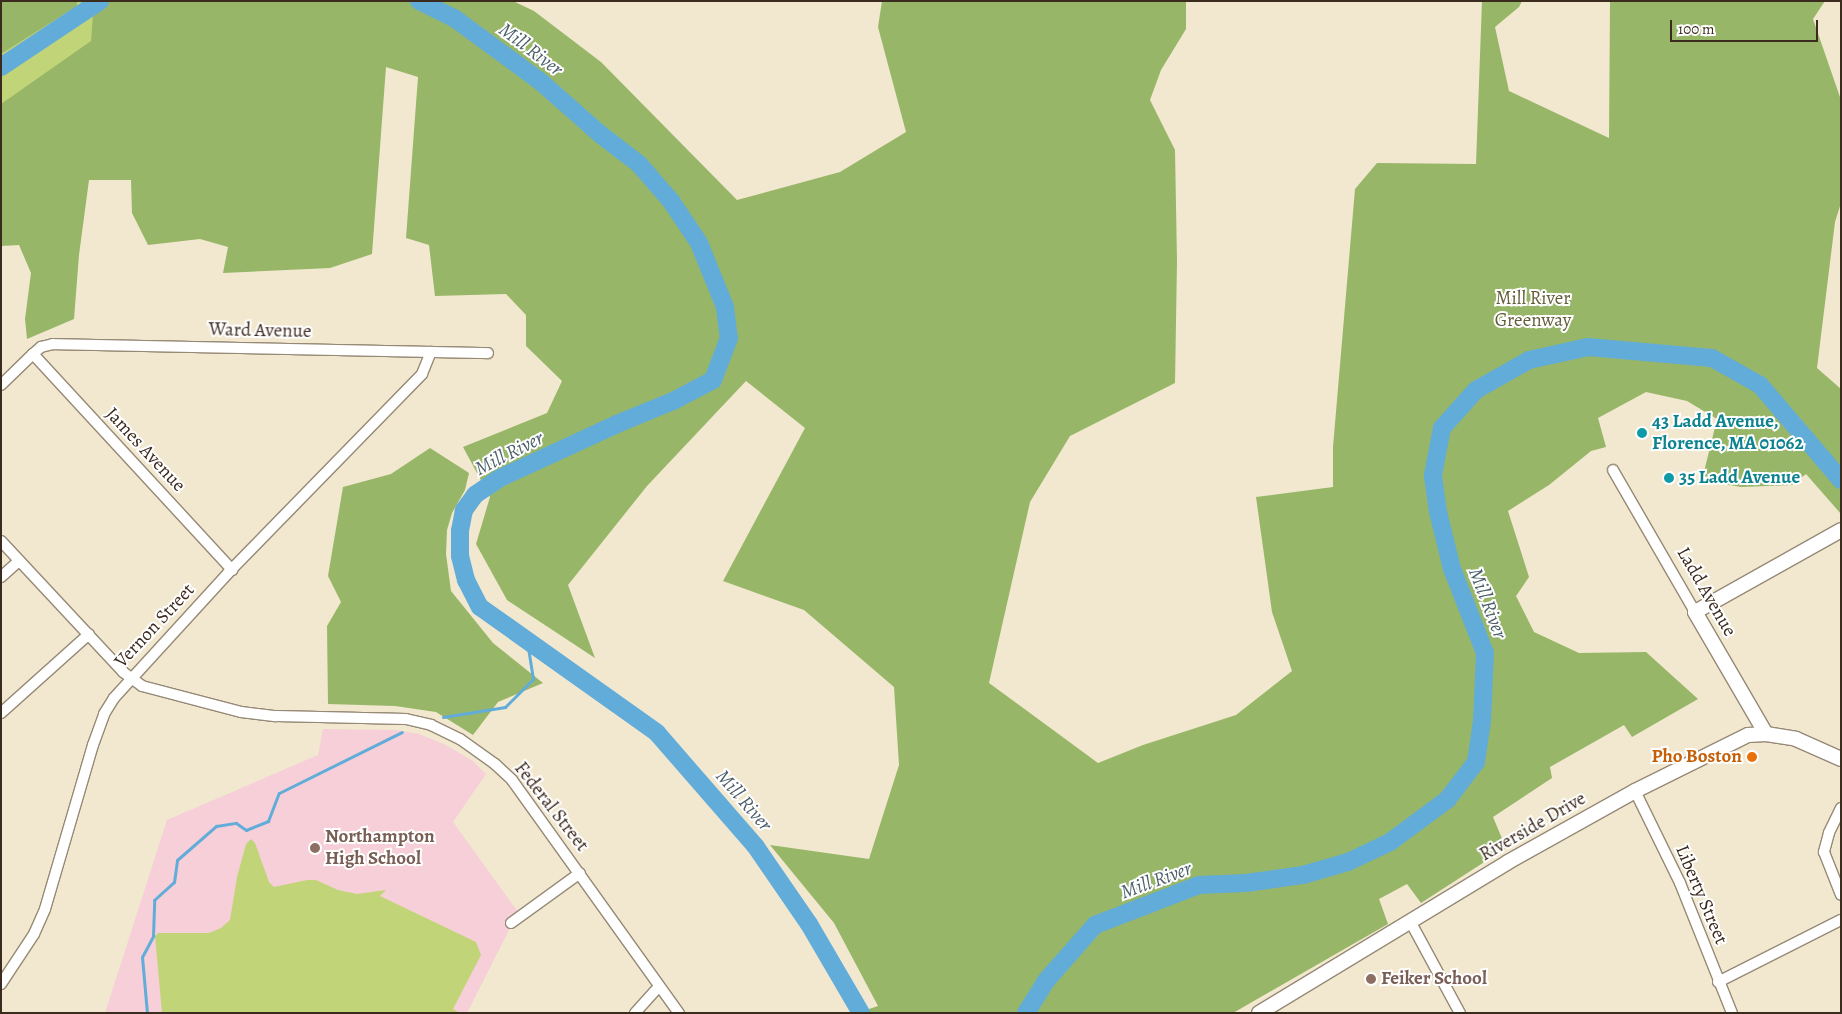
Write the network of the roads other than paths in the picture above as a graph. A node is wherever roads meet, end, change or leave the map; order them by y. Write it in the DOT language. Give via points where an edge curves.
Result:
graph roads {
  1 [pos="431,352"];
  2 [pos="488,353"];
  3 [pos="33,354"];
  4 [pos="1,385"];
  5 [pos="1613,470"];
  6 [pos="1841,530"];
  7 [pos="1,540"];
  8 [pos="19,561"];
  9 [pos="232,570"];
  10 [pos="1,577"];
  11 [pos="1695,612"];
  12 [pos="89,634"];
  13 [pos="130,678"];
  14 [pos="1,714"];
  15 [pos="1766,734"];
  16 [pos="1841,759"];
  17 [pos="1635,791"];
  18 [pos="1841,808"];
  19 [pos="580,873"];
  20 [pos="1841,895"];
  21 [pos="1841,920"];
  22 [pos="1410,921"];
  23 [pos="511,923"];
  24 [pos="1718,982"];
  25 [pos="1,984"];
  26 [pos="659,986"];
  27 [pos="635,1013"];
  28 [pos="679,1013"];
  29 [pos="1258,1013"];
  30 [pos="1460,1013"];
  31 [pos="1732,1013"];
  1 -- 2 [label="street, Ward Avenue"];
  1 -- 3 [label="street, Ward Avenue" via="53,344 41,347"];
  1 -- 9 [label="street, Vernon Street" via="422,374"];
  3 -- 4 [label="street, Ward Avenue"];
  3 -- 9 [label="street, James Avenue"];
  5 -- 11 [label="street, Ladd Avenue"];
  6 -- 11 [label="street"];
  7 -- 8 [label="street"];
  8 -- 10 [label="street"];
  8 -- 12 [label="street"];
  9 -- 13 [label="street, Vernon Street"];
  11 -- 15 [label="street, Ladd Avenue"];
  12 -- 13 [label="street"];
  12 -- 14 [label="street"];
  13 -- 19 [label="street, Federal Street" via="142,686 241,712 276,716 391,718 418,722 444,731 495,764 512,780"];
  13 -- 25 [label="street, Vernon Street" via="104,714 45,909 34,934"];
  15 -- 16 [label="street, Riverside Drive" via="1796,739"];
  15 -- 17 [label="street, Riverside Drive" via="1748,735"];
  17 -- 22 [label="street, Riverside Drive"];
  17 -- 24 [label="street, Liberty Street" via="1680,883"];
  18 -- 20 [label="street" via="1824,852"];
  19 -- 23 [label="street"];
  19 -- 26 [label="street, Federal Street"];
  21 -- 24 [label="street"];
  22 -- 29 [label="street, Riverside Drive"];
  22 -- 30 [label="street"];
  24 -- 31 [label="street, Liberty Street"];
  26 -- 27 [label="street"];
  26 -- 28 [label="street, Federal Street"];
}
